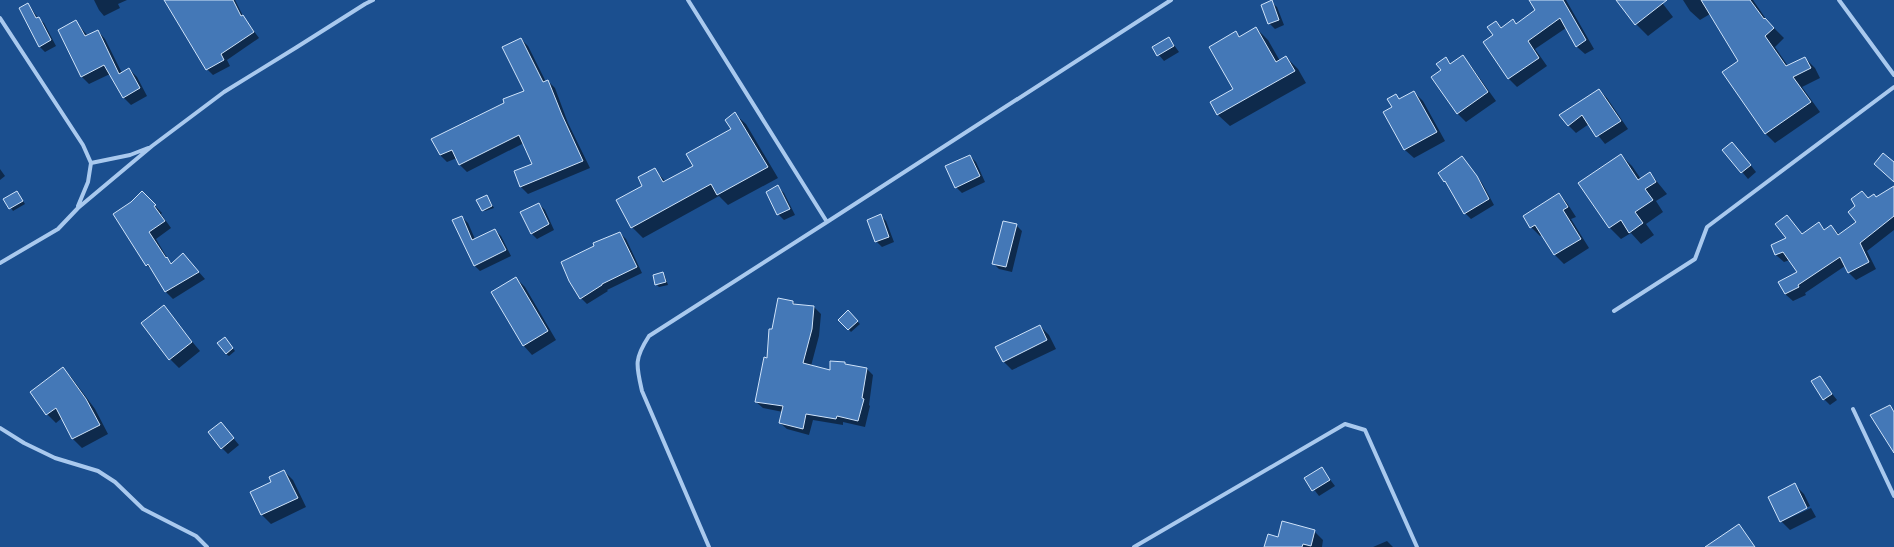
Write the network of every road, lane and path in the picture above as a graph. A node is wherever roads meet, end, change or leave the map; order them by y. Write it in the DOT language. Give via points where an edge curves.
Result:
graph roads {
  1 [pos="374,0"];
  2 [pos="688,0"];
  3 [pos="1171,0"];
  4 [pos="1839,0"];
  5 [pos="0,18"];
  6 [pos="1894,75"];
  7 [pos="1894,87"];
  8 [pos="152,146"];
  9 [pos="90,163"];
  10 [pos="78,208"];
  11 [pos="827,222"];
  12 [pos="0,263"];
  13 [pos="1614,311"];
  14 [pos="1853,409"];
  15 [pos="0,428"];
  16 [pos="1894,496"];
  17 [pos="207,547"];
  18 [pos="709,547"];
  19 [pos="1134,547"];
  20 [pos="1417,547"];
  1 -- 8 [label="street" via="224,92"];
  2 -- 11 [label="street"];
  3 -- 11 [label="street"];
  4 -- 6 [label="street"];
  5 -- 9 [label="street" via="83,145"];
  7 -- 13 [label="street" via="1706,227 1695,259"];
  8 -- 9 [label="street" via="130,155"];
  8 -- 10 [label="street"];
  9 -- 10 [label="street" via="88,182"];
  10 -- 12 [label="street" via="58,229"];
  11 -- 18 [label="street" via="650,336 641,349 636,366 642,391"];
  14 -- 16 [label="street"];
  15 -- 17 [label="street" via="55,458 98,471 116,482 143,509 196,536"];
  19 -- 20 [label="street" via="1345,424 1365,430"];
}
